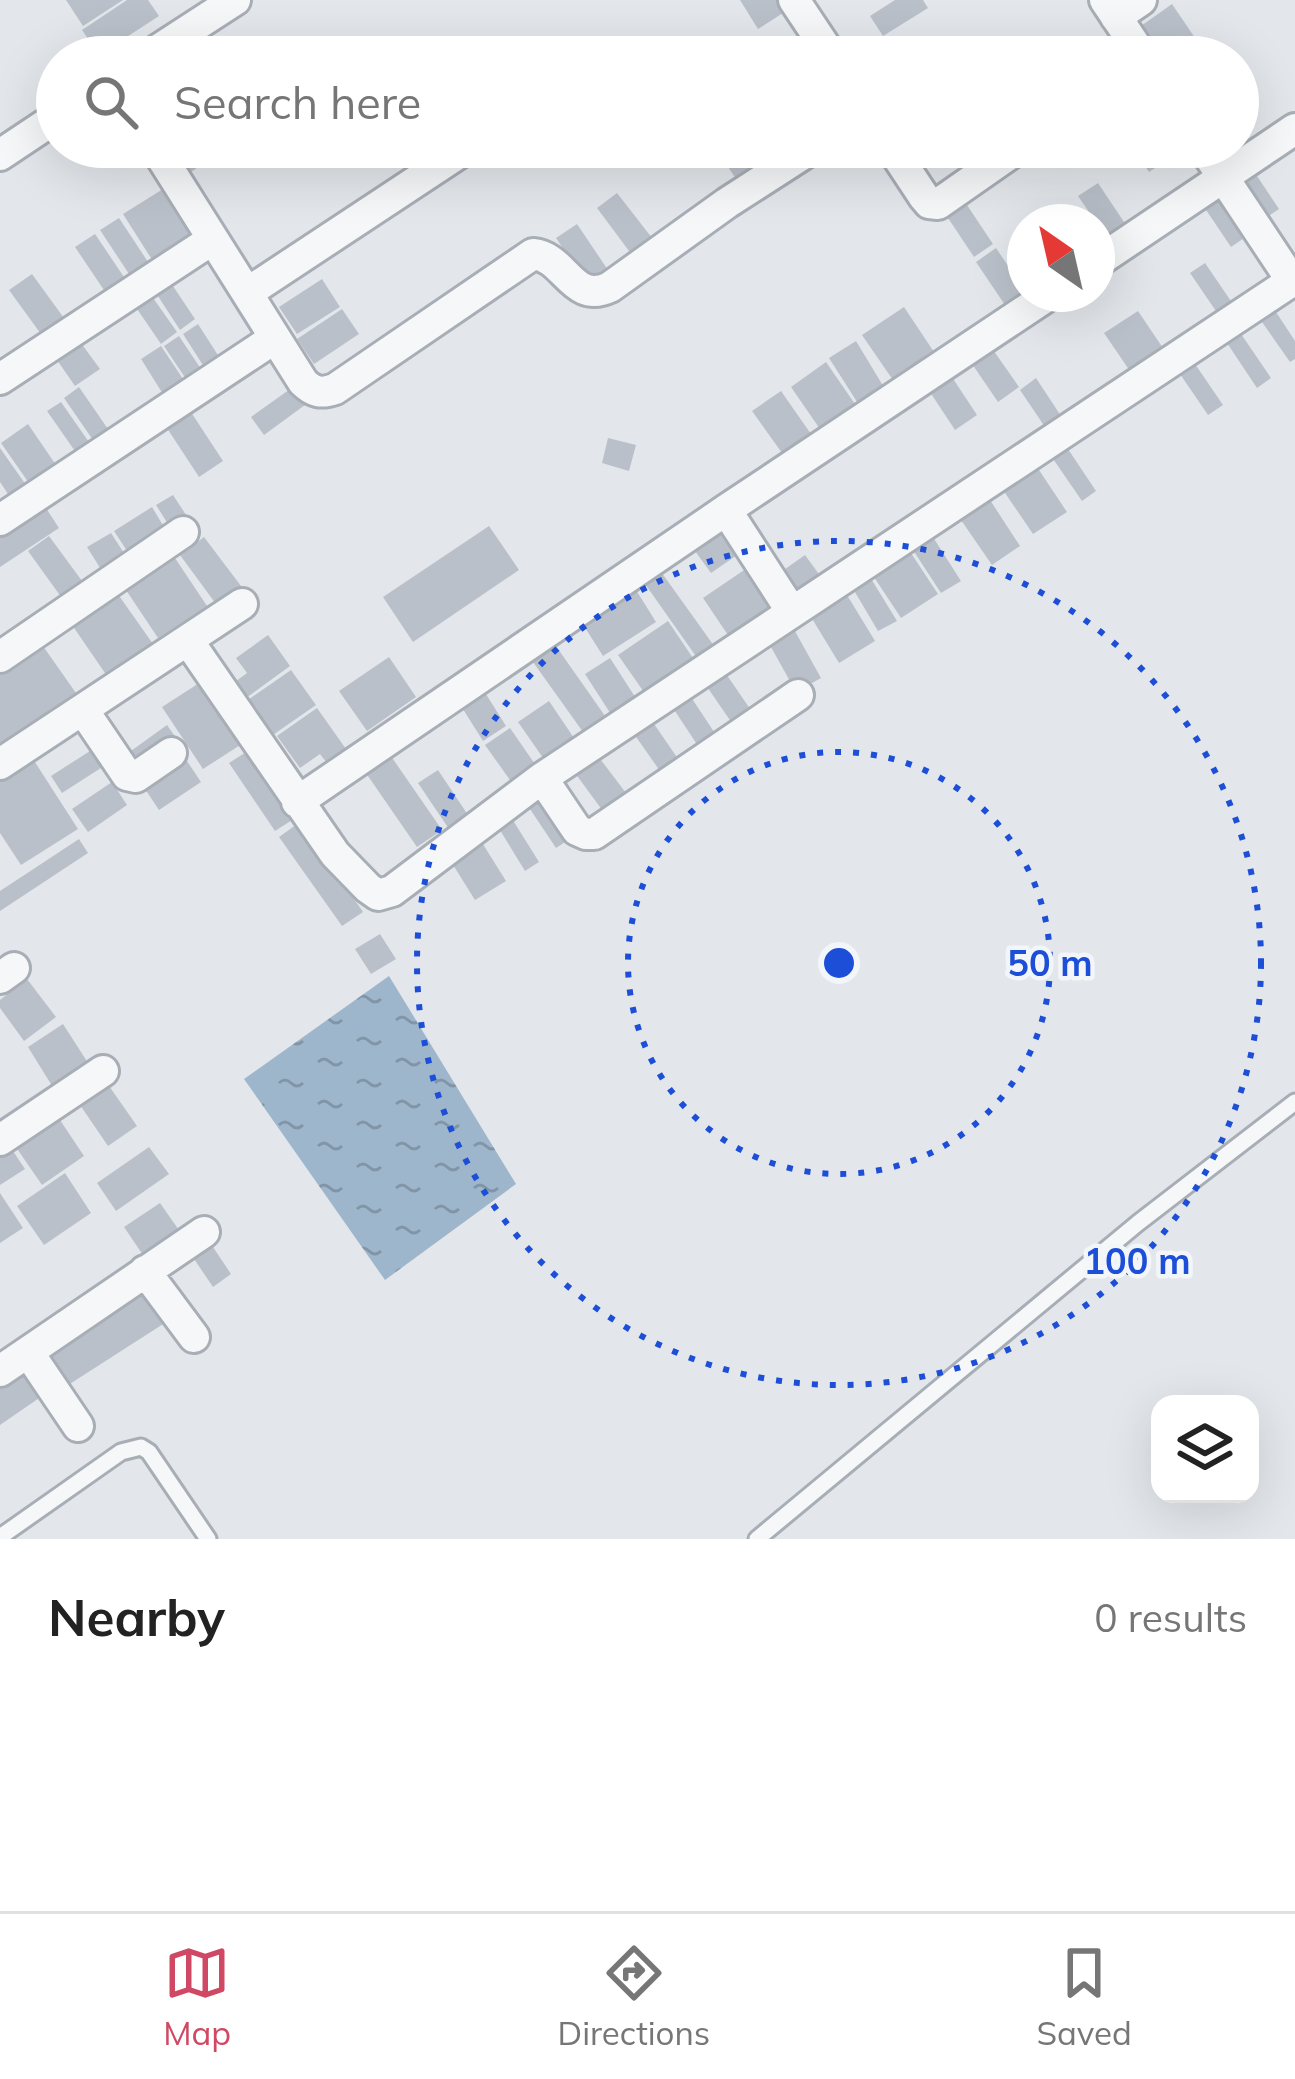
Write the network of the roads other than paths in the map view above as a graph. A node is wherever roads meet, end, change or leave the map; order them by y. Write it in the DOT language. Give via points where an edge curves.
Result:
graph roads {
  1 [pos="235,0"];
  2 [pos="794,0"];
  3 [pos="1121,6"];
  4 [pos="180,36"];
  5 [pos="818,36"];
  6 [pos="1134,36"];
  7 [pos="1295,129"];
  8 [pos="36,131"];
  9 [pos="1259,154"];
  10 [pos="0,155"];
  11 [pos="168,168"];
  12 [pos="436,168"];
  13 [pos="781,168"];
  14 [pos="905,168"];
  15 [pos="990,168"];
  16 [pos="1217,168"];
  17 [pos="1238,168"];
  18 [pos="1224,178"];
  19 [pos="213,238"];
  20 [pos="1115,250"];
  21 [pos="1294,280"];
  22 [pos="248,293"];
  23 [pos="1023,312"];
  24 [pos="274,338"];
  25 [pos="0,379"];
  26 [pos="726,510"];
  27 [pos="0,520"];
  28 [pos="183,532"];
  29 [pos="242,604"];
  30 [pos="792,612"];
  31 [pos="189,642"];
  32 [pos="0,657"];
  33 [pos="798,695"];
  34 [pos="83,710"];
  35 [pos="171,752"];
  36 [pos="0,764"];
  37 [pos="542,778"];
  38 [pos="297,802"];
  39 [pos="103,1070"];
  40 [pos="1295,1102"];
  41 [pos="0,1140"];
  42 [pos="204,1232"];
  43 [pos="145,1271"];
  44 [pos="194,1337"];
  45 [pos="28,1352"];
  46 [pos="0,1371"];
  47 [pos="78,1426"];
  48 [pos="0,1537"];
  49 [pos="208,1539"];
  50 [pos="757,1539"];
  1 -- 4 [label="street"];
  2 -- 5 [label="street"];
  3 -- 6 [label="street"];
  7 -- 9 [label="street"];
  8 -- 10 [label="street"];
  11 -- 19 [label="street"];
  12 -- 22 [label="street"];
  13 -- 24 [label="street" via="598,293 532,254 335,389 312,391"];
  14 -- 15 [label="street" via="938,204"];
  16 -- 18 [label="street"];
  17 -- 18 [label="street"];
  18 -- 20 [label="street"];
  18 -- 21 [label="street"];
  19 -- 22 [label="street"];
  19 -- 25 [label="street"];
  21 -- 30 [label="street"];
  22 -- 24 [label="street"];
  23 -- 26 [label="street"];
  24 -- 27 [label="street"];
  26 -- 30 [label="street"];
  26 -- 38 [label="street"];
  28 -- 32 [label="street"];
  29 -- 31 [label="street"];
  30 -- 37 [label="street"];
  31 -- 34 [label="street"];
  31 -- 38 [label="street"];
  33 -- 37 [label="street" via="594,834 578,830"];
  34 -- 35 [label="street" via="127,776"];
  34 -- 36 [label="street"];
  37 -- 38 [label="street" via="378,895"];
  39 -- 41 [label="street"];
  40 -- 50 [label="lane"];
  42 -- 43 [label="street"];
  43 -- 44 [label="street"];
  43 -- 45 [label="street"];
  45 -- 46 [label="street"];
  45 -- 47 [label="street"];
  48 -- 49 [label="lane" via="121,1452 141,1447"];
}
